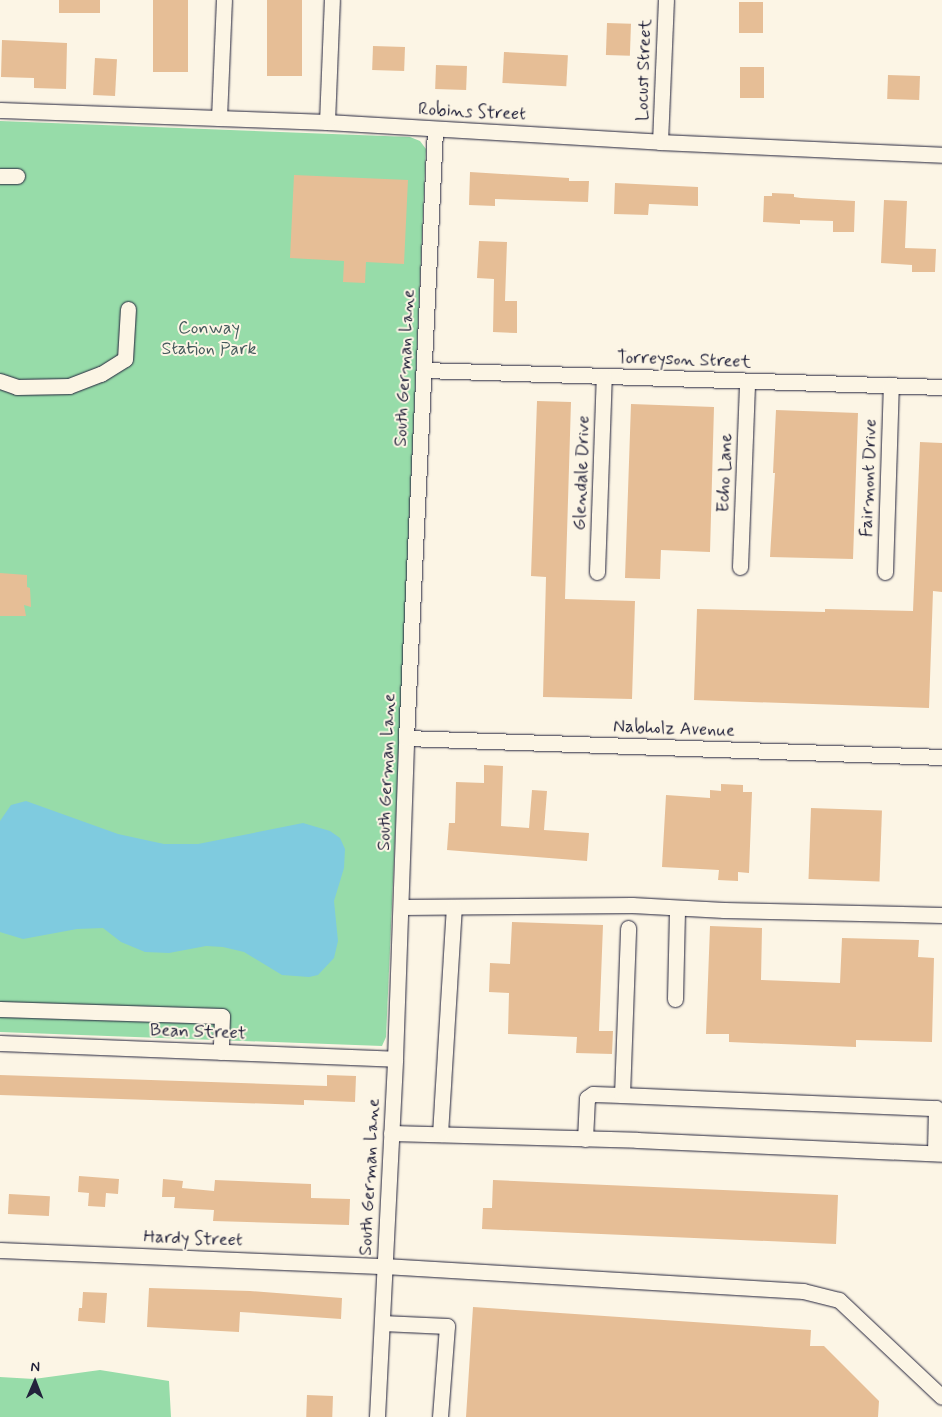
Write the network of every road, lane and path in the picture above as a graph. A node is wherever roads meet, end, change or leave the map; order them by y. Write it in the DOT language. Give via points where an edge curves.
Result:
graph roads {
  1 [pos="224,0"];
  2 [pos="332,0"];
  3 [pos="666,0"];
  4 [pos="0,110"];
  5 [pos="219,118"];
  6 [pos="327,122"];
  7 [pos="435,129"];
  8 [pos="660,142"];
  9 [pos="942,155"];
  10 [pos="0,176"];
  11 [pos="17,176"];
  12 [pos="128,308"];
  13 [pos="424,370"];
  14 [pos="604,376"];
  15 [pos="747,380"];
  16 [pos="0,381"];
  17 [pos="891,385"];
  18 [pos="942,387"];
  19 [pos="740,567"];
  20 [pos="597,572"];
  21 [pos="885,572"];
  22 [pos="406,738"];
  23 [pos="942,757"];
  24 [pos="401,907"];
  25 [pos="454,907"];
  26 [pos="677,908"];
  27 [pos="942,915"];
  28 [pos="628,928"];
  29 [pos="675,999"];
  30 [pos="0,1009"];
  31 [pos="0,1043"];
  32 [pos="221,1052"];
  33 [pos="395,1059"];
  34 [pos="622,1095"];
  35 [pos="391,1133"];
  36 [pos="440,1134"];
  37 [pos="586,1139"];
  38 [pos="938,1153"];
  39 [pos="0,1250"];
  40 [pos="384,1266"];
  41 [pos="382,1323"];
  42 [pos="942,1397"];
  43 [pos="377,1417"];
  44 [pos="440,1417"];
  1 -- 5 [label="street"];
  2 -- 6 [label="street"];
  3 -- 8 [label="street, Locust Street"];
  4 -- 5 [label="street, Robins Street"];
  5 -- 6 [label="street, Robins Street"];
  6 -- 7 [label="street, Robins Street"];
  7 -- 8 [label="street, Robins Street"];
  7 -- 13 [label="street, South German Lane"];
  8 -- 9 [label="street, Robins Street"];
  10 -- 11 [label="street"];
  12 -- 16 [label="street" via="125,359 101,374 70,386 17,387"];
  13 -- 14 [label="street, Torreyson Street"];
  13 -- 22 [label="street, South German Lane"];
  14 -- 15 [label="street, Torreyson Street"];
  14 -- 20 [label="street, Glendale Drive"];
  15 -- 17 [label="street, Torreyson Street"];
  15 -- 19 [label="street, Echo Lane"];
  17 -- 18 [label="street, Torreyson Street"];
  17 -- 21 [label="street, Fairmont Drive"];
  22 -- 23 [label="street, Nabholz Avenue"];
  22 -- 24 [label="street, South German Lane"];
  24 -- 25 [label="street"];
  24 -- 33 [label="street, South German Lane"];
  25 -- 26 [label="street"];
  25 -- 36 [label="street"];
  26 -- 27 [label="street"];
  26 -- 29 [label="street"];
  28 -- 34 [label="street"];
  30 -- 32 [label="street" via="222,1016"];
  31 -- 32 [label="street, Bean Street"];
  32 -- 33 [label="street, Bean Street"];
  33 -- 35 [label="street, South German Lane"];
  34 -- 37 [label="street" via="593,1094 587,1098"];
  34 -- 38 [label="street" via="936,1108"];
  35 -- 36 [label="street"];
  35 -- 40 [label="street, South German Lane"];
  36 -- 37 [label="street"];
  37 -- 38 [label="street"];
  39 -- 40 [label="street, Hardy Street"];
  40 -- 41 [label="street, South German Lane"];
  40 -- 42 [label="street, Hardy Street" via="802,1291 839,1300"];
  41 -- 43 [label="street, South German Lane"];
  41 -- 44 [label="street" via="447,1326"];
}
